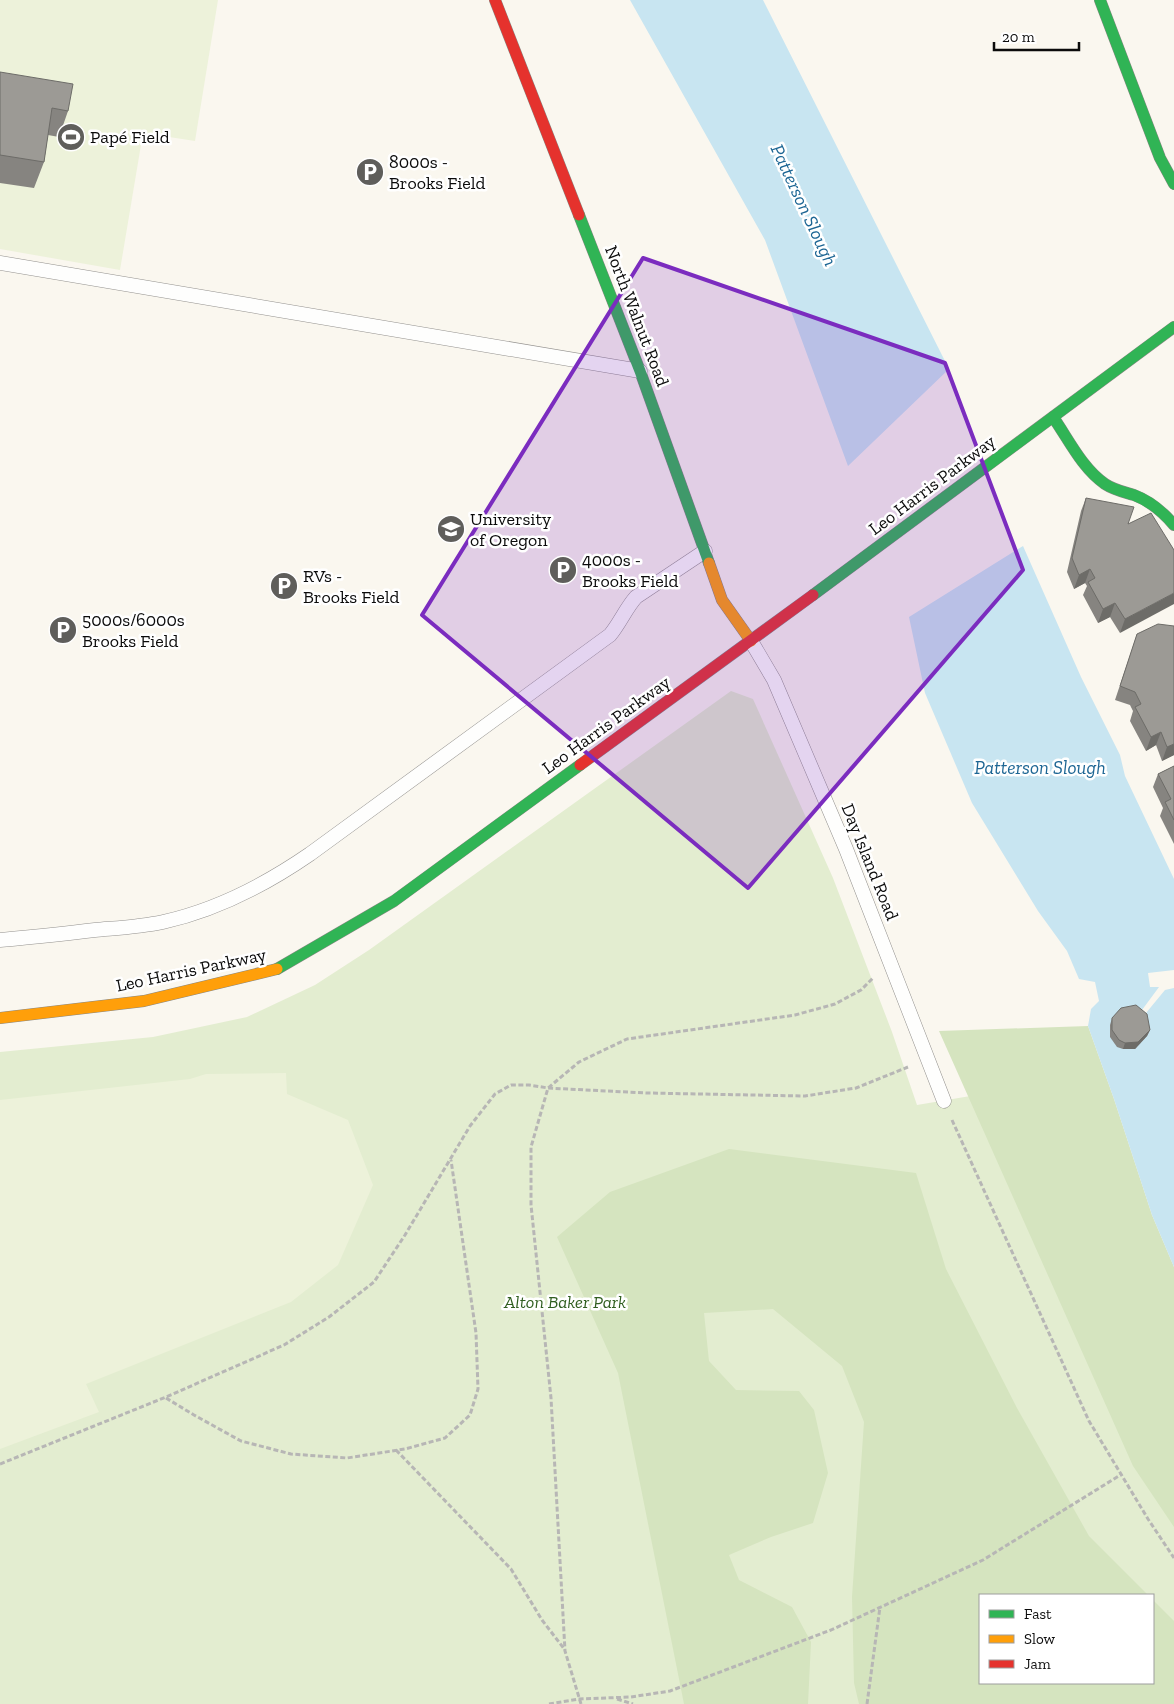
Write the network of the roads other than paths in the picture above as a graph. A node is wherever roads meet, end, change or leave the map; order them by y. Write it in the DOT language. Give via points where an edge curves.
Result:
graph roads {
  1 [pos="495,0"];
  2 [pos="1100,0"];
  3 [pos="1174,184"];
  4 [pos="0,263"];
  5 [pos="1174,327"];
  6 [pos="640,371"];
  7 [pos="1053,418"];
  8 [pos="1174,525"];
  9 [pos="705,551"];
  10 [pos="751,641"];
  11 [pos="0,940"];
  12 [pos="0,1018"];
  13 [pos="944,1101"];
  1 -- 6 [label="street, North Walnut Road"];
  2 -- 3 [label="street" via="1160,158"];
  4 -- 6 [label="lane"];
  5 -- 7 [label="street, Leo Harris Parkway"];
  6 -- 9 [label="street, North Walnut Road"];
  7 -- 8 [label="street" via="1096,478 1152,505"];
  7 -- 10 [label="street, Leo Harris Parkway"];
  9 -- 10 [label="street, North Walnut Road" via="722,600"];
  9 -- 11 [label="lane" via="636,597 610,635 275,878 193,914 161,922"];
  10 -- 12 [label="street, Leo Harris Parkway" via="394,901 278,969 144,1001"];
  10 -- 13 [label="lane, Day Island Road" via="778,689 846,849"];
}
